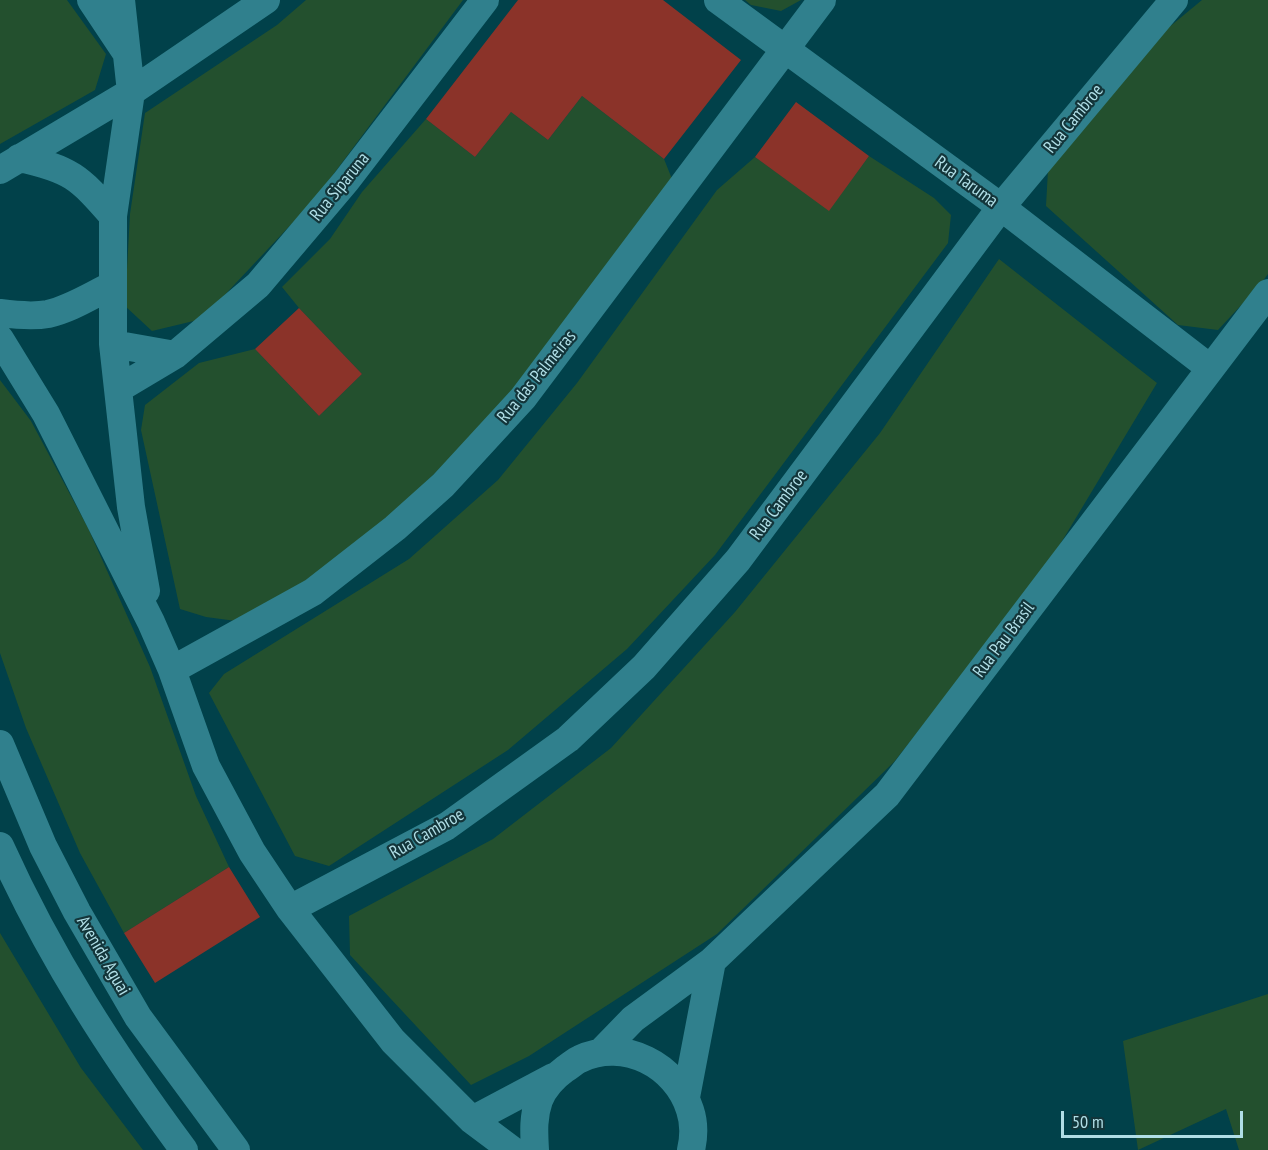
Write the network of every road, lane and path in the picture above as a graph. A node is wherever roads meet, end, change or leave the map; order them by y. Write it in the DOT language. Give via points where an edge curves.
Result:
graph roads {
  1 [pos="91,0"];
  2 [pos="122,0"];
  3 [pos="266,0"];
  4 [pos="486,0"];
  5 [pos="718,0"];
  6 [pos="822,0"];
  7 [pos="1174,0"];
  8 [pos="784,50"];
  9 [pos="129,58"];
  10 [pos="131,92"];
  11 [pos="10,164"];
  12 [pos="1001,207"];
  13 [pos="113,216"];
  14 [pos="113,285"];
  15 [pos="1268,293"];
  16 [pos="0,313"];
  17 [pos="0,339"];
  18 [pos="113,344"];
  19 [pos="175,355"];
  20 [pos="1210,368"];
  21 [pos="118,389"];
  22 [pos="152,622"];
  23 [pos="172,669"];
  24 [pos="0,744"];
  25 [pos="0,846"];
  26 [pos="290,909"];
  27 [pos="712,961"];
  28 [pos="601,1052"];
  29 [pos="555,1076"];
  30 [pos="686,1097"];
  31 [pos="472,1120"];
  32 [pos="692,1148"];
  33 [pos="184,1150"];
  34 [pos="236,1150"];
  35 [pos="512,1150"];
  36 [pos="535,1150"];
  1 -- 9 [label="street"];
  2 -- 9 [label="street"];
  3 -- 10 [label="street"];
  4 -- 19 [label="street, Rua Siparuna" via="346,181 258,285"];
  5 -- 8 [label="street, Rua Taruma"];
  6 -- 8 [label="street, Rua das Palmeiras"];
  7 -- 12 [label="street, Rua Cambroe"];
  8 -- 12 [label="street, Rua Taruma"];
  8 -- 23 [label="street, Rua das Palmeiras" via="524,398 443,485 313,592"];
  9 -- 10 [label="street"];
  10 -- 11 [label="street"];
  10 -- 13 [label="street"];
  11 -- 13 [label="street" via="50,165 72,174"];
  12 -- 20 [label="street, Rua Taruma"];
  12 -- 26 [label="street, Rua Cambroe" via="738,561 644,667 568,739 447,826"];
  13 -- 14 [label="street"];
  14 -- 16 [label="street" via="47,314"];
  14 -- 18 [label="street"];
  15 -- 20 [label="street, Rua Pau Brasil"];
  17 -- 22 [label="street" via="46,414"];
  18 -- 19 [label="street"];
  18 -- 21 [label="street"];
  19 -- 21 [label="street, Rua Siparuna"];
  20 -- 27 [label="street, Rua Pau Brasil" via="887,795"];
  21 -- 22 [label="street" via="131,507"];
  22 -- 23 [label="street"];
  23 -- 26 [label="street" via="206,766 252,852"];
  24 -- 34 [label="street, Avenida Aguai" via="43,846 138,1017"];
  25 -- 33 [label="street" via="66,975 108,1044"];
  26 -- 31 [label="street" via="393,1041"];
  27 -- 28 [label="street, Rua Pau Brasil" via="633,1019"];
  27 -- 30 [label="street"];
  28 -- 29 [label="street" via="579,1059"];
  28 -- 30 [label="street" via="633,1054 654,1063 673,1078"];
  29 -- 31 [label="street"];
  29 -- 36 [label="street" via="540,1098 533,1124"];
  30 -- 32 [label="street" via="693,1120"];
  31 -- 35 [label="street"];
}
